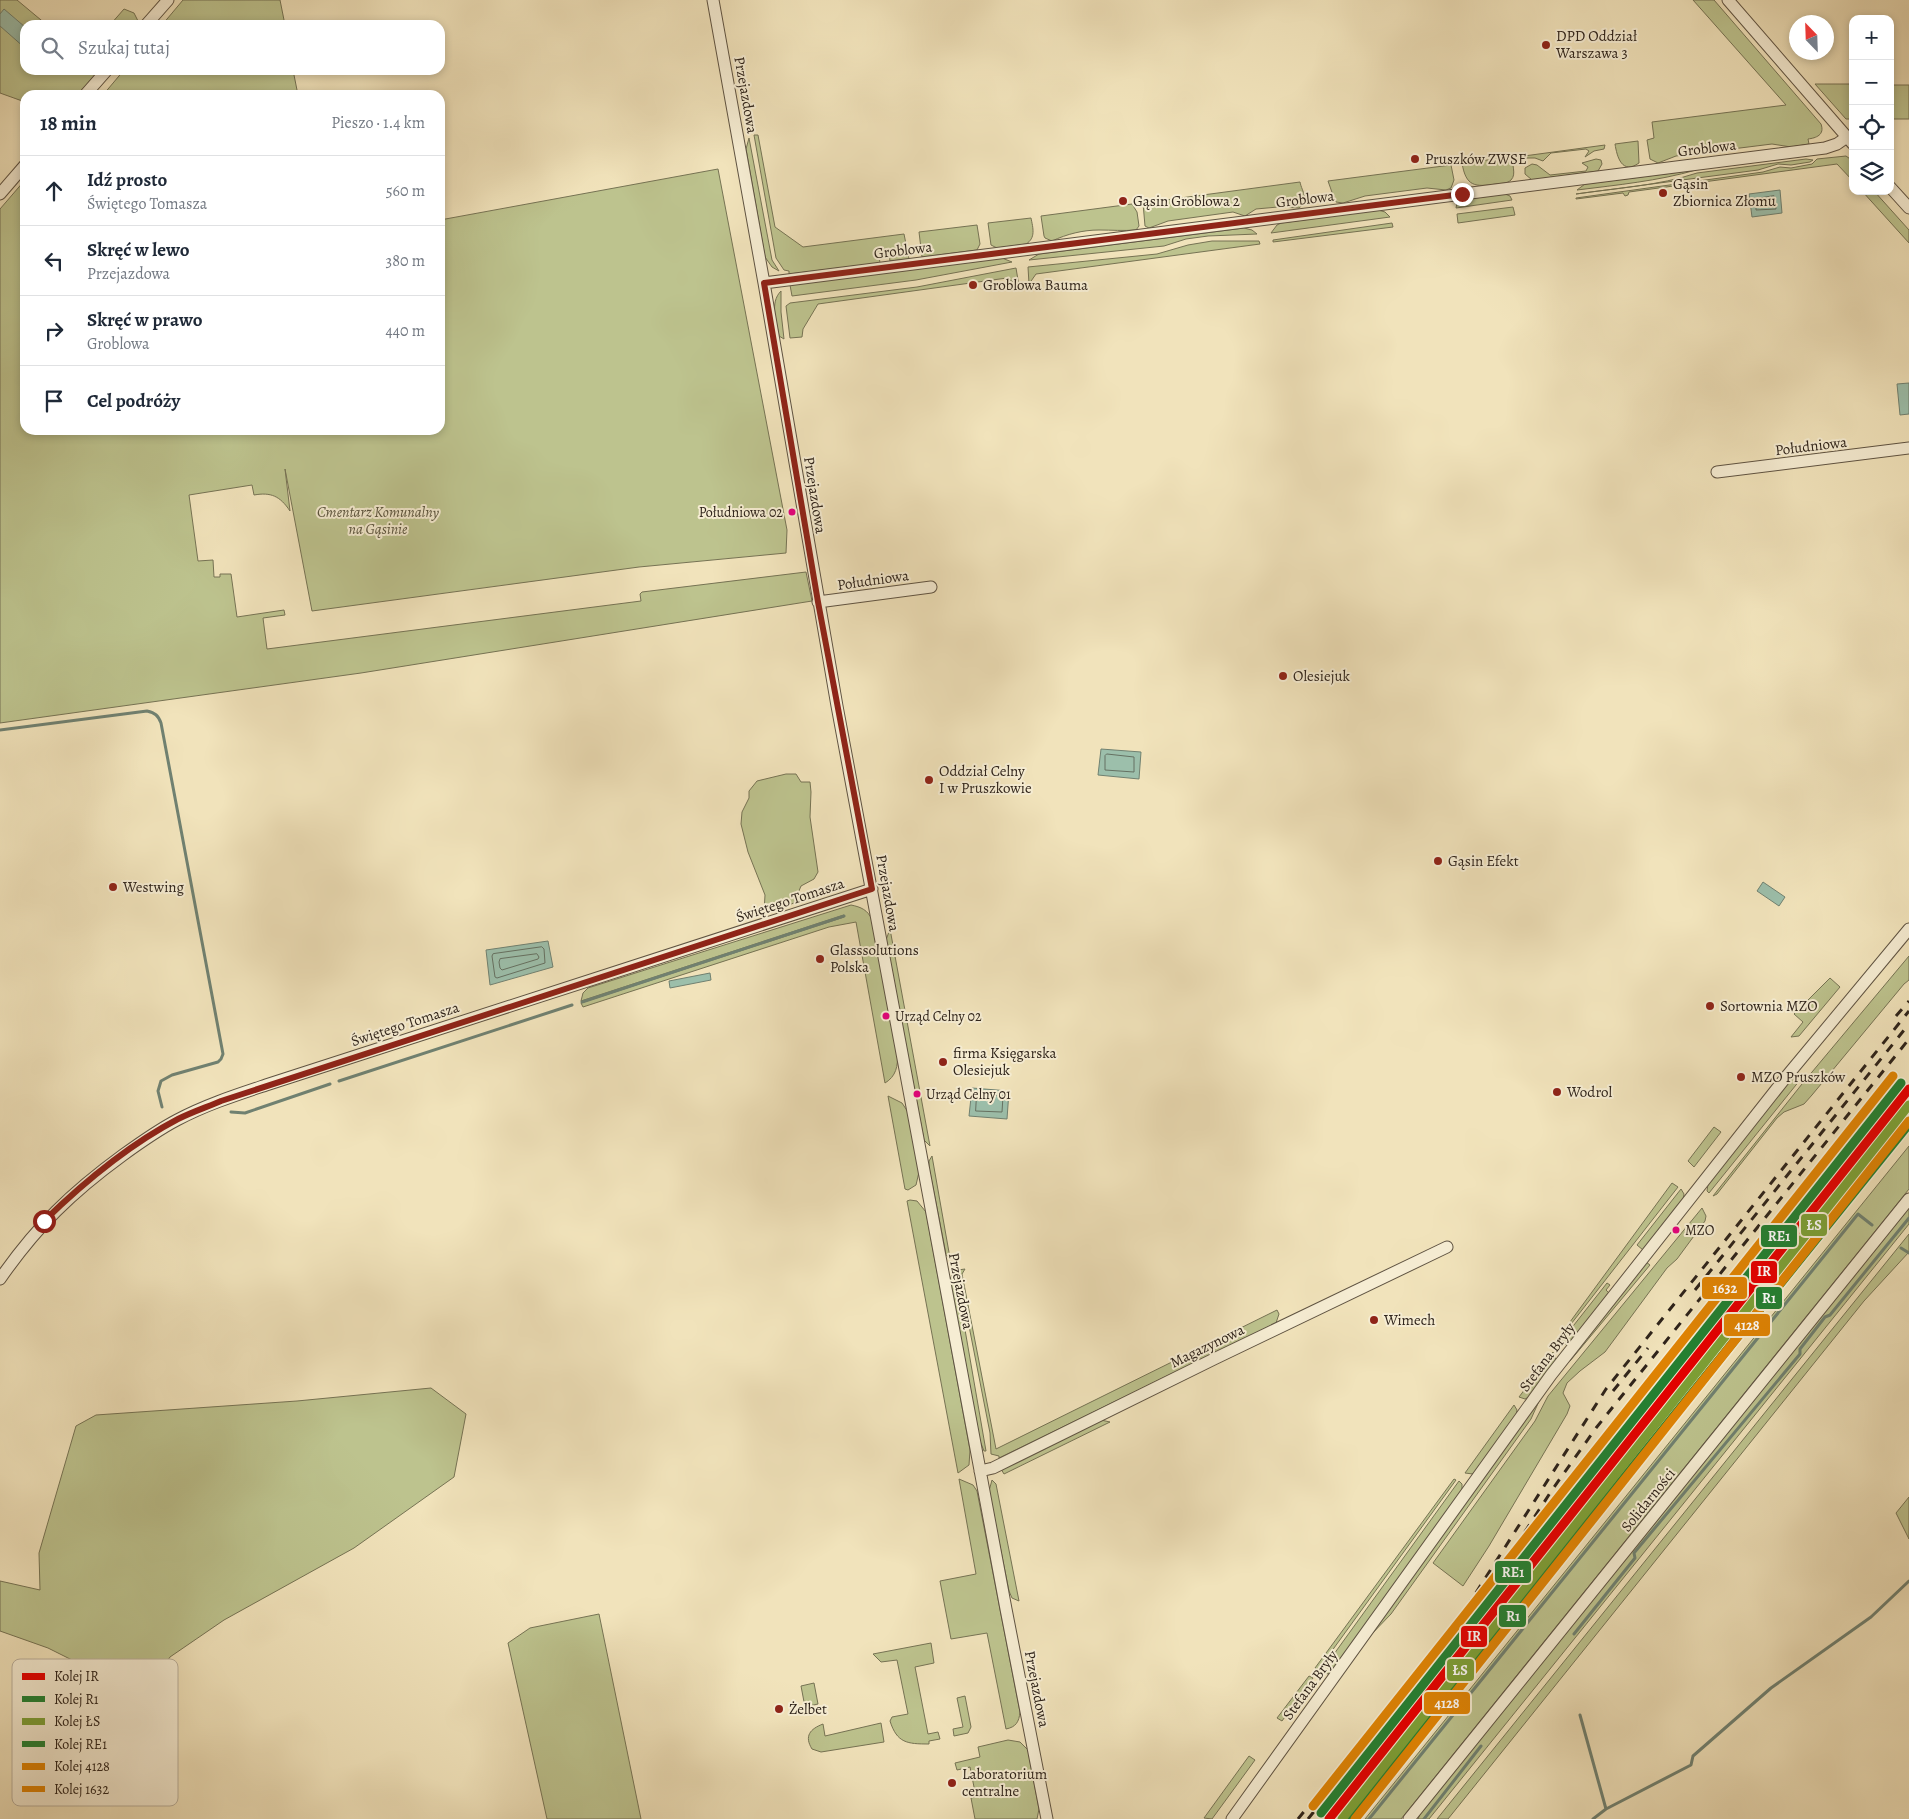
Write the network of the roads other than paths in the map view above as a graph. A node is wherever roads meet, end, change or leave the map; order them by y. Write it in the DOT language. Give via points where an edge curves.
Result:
graph roads {
  1 [pos="168,0"];
  2 [pos="713,0"];
  3 [pos="1728,0"];
  4 [pos="150,20"];
  5 [pos="103,75"];
  6 [pos="89,90"];
  7 [pos="1849,140"];
  8 [pos="1849,141"];
  9 [pos="20,171"];
  10 [pos="1894,191"];
  11 [pos="0,194"];
  12 [pos="1909,208"];
  13 [pos="764,283"];
  14 [pos="1909,448"];
  15 [pos="1717,472"];
  16 [pos="931,587"];
  17 [pos="818,602"];
  18 [pos="872,889"];
  19 [pos="1909,929"];
  20 [pos="1909,1198"];
  21 [pos="1447,1247"];
  22 [pos="0,1279"];
  23 [pos="980,1471"];
  24 [pos="1047,1819"];
  25 [pos="1232,1819"];
  26 [pos="1409,1819"];
  1 -- 4 [label="street"];
  2 -- 13 [label="street, Przejazdowa"];
  3 -- 7 [label="street"];
  5 -- 6 [label="street"];
  8 -- 13 [label="street, Groblowa" via="1815,149"];
  9 -- 11 [label="street"];
  10 -- 12 [label="street"];
  13 -- 17 [label="street, Przejazdowa"];
  14 -- 15 [label="street, Południowa"];
  16 -- 17 [label="street, Południowa"];
  17 -- 18 [label="street, Przejazdowa"];
  18 -- 22 [label="street, Świętego Tomasza" via="266,1085 179,1119 152,1134 72,1195 27,1242"];
  18 -- 23 [label="street, Przejazdowa"];
  19 -- 25 [label="street, Stefana Bryły" via="1786,1078 1552,1375"];
  20 -- 26 [label="street, Solidarności"];
  21 -- 23 [label="street, Magazynowa" via="993,1468"];
  23 -- 24 [label="street, Przejazdowa"];
}
